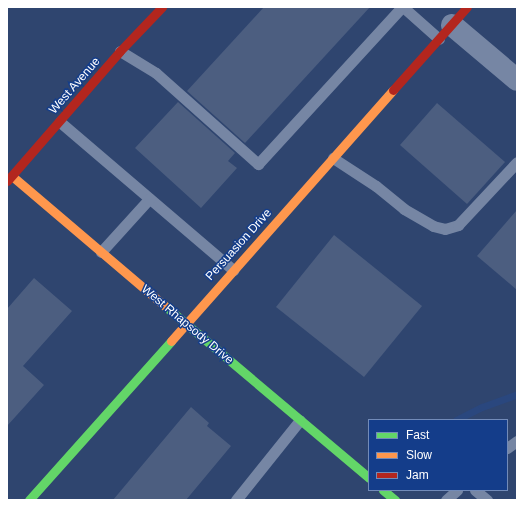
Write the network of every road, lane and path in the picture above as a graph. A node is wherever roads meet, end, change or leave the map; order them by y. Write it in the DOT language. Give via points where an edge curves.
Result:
graph roads {
  1 [pos="162,7"];
  2 [pos="402,7"];
  3 [pos="467,7"];
  4 [pos="445,32"];
  5 [pos="120,51"];
  6 [pos="517,80"];
  7 [pos="60,122"];
  8 [pos="333,158"];
  9 [pos="517,162"];
  10 [pos="9,176"];
  11 [pos="149,199"];
  12 [pos="101,252"];
  13 [pos="232,270"];
  14 [pos="185,324"];
  15 [pos="300,420"];
  16 [pos="517,441"];
  17 [pos="508,447"];
  18 [pos="368,477"];
  19 [pos="384,491"];
  20 [pos="456,491"];
  21 [pos="476,491"];
  22 [pos="30,500"];
  23 [pos="236,500"];
  24 [pos="395,500"];
  25 [pos="446,500"];
  26 [pos="487,500"];
  1 -- 5 [label="street, West Avenue"];
  2 -- 4 [label="lane"];
  2 -- 5 [label="lane" via="258,164 156,73"];
  3 -- 4 [label="street, Persuasion Drive"];
  4 -- 6 [label="street"];
  4 -- 8 [label="street, Persuasion Drive"];
  5 -- 7 [label="street, West Avenue"];
  7 -- 10 [label="street, West Avenue"];
  7 -- 11 [label="lane"];
  8 -- 9 [label="lane" via="376,186 404,209 433,226 445,229 458,225"];
  8 -- 13 [label="street, Persuasion Drive"];
  10 -- 12 [label="street, West Rhapsody Drive"];
  11 -- 12 [label="lane"];
  11 -- 13 [label="lane"];
  12 -- 14 [label="street, West Rhapsody Drive"];
  13 -- 14 [label="street, Persuasion Drive"];
  14 -- 15 [label="street, West Rhapsody Drive"];
  14 -- 22 [label="street, Persuasion Drive"];
  15 -- 18 [label="street, West Rhapsody Drive"];
  15 -- 23 [label="lane"];
  16 -- 17 [label="lane"];
  19 -- 24 [label="street"];
  20 -- 25 [label="lane"];
  21 -- 26 [label="lane"];
}
